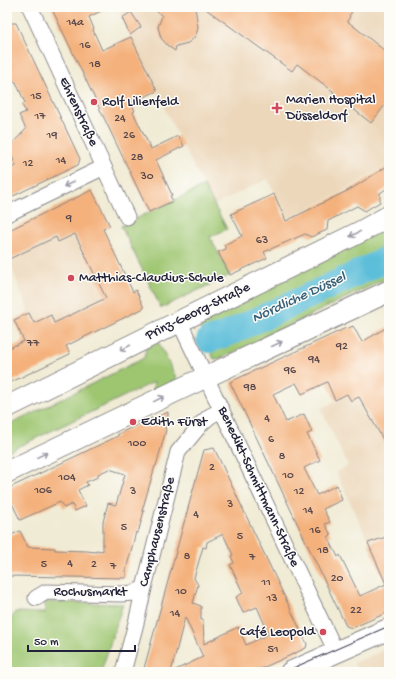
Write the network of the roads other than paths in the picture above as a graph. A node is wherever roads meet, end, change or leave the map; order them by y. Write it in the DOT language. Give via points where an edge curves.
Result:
graph roads {
  1 [pos="30,7"];
  2 [pos="104,167"];
  3 [pos="7,214"];
  4 [pos="389,216"];
  5 [pos="127,217"];
  6 [pos="389,291"];
  7 [pos="179,321"];
  8 [pos="206,377"];
  9 [pos="7,407"];
  10 [pos="222,410"];
  11 [pos="7,472"];
  12 [pos="144,588"];
  13 [pos="36,598"];
  14 [pos="389,629"];
  15 [pos="336,652"];
  16 [pos="123,672"];
  17 [pos="291,672"];
  1 -- 2 [label="street, Ehrenstraße"];
  2 -- 3 [label="street, one-way"];
  2 -- 5 [label="street, Ehrenstraße"];
  4 -- 7 [label="main road, Prinz-Georg-Straße, one-way"];
  8 -- 6 [label="main road, one-way"];
  7 -- 8 [label="street, Benedikt-Schmittmann-Straße"];
  7 -- 9 [label="main road, Prinz-Georg-Straße, one-way"];
  8 -- 10 [label="street, Benedikt-Schmittmann-Straße"];
  11 -- 8 [label="main road, one-way"];
  10 -- 12 [label="street, Camphausenstraße" via="202,423 178,452"];
  10 -- 15 [label="street, Benedikt-Schmittmann-Straße"];
  12 -- 13 [label="street, Rochusmarkt" via="133,593 121,594 46,592"];
  12 -- 16 [label="street, Camphausenstraße"];
  14 -- 15 [label="main road"];
  15 -- 17 [label="main road"];
}
